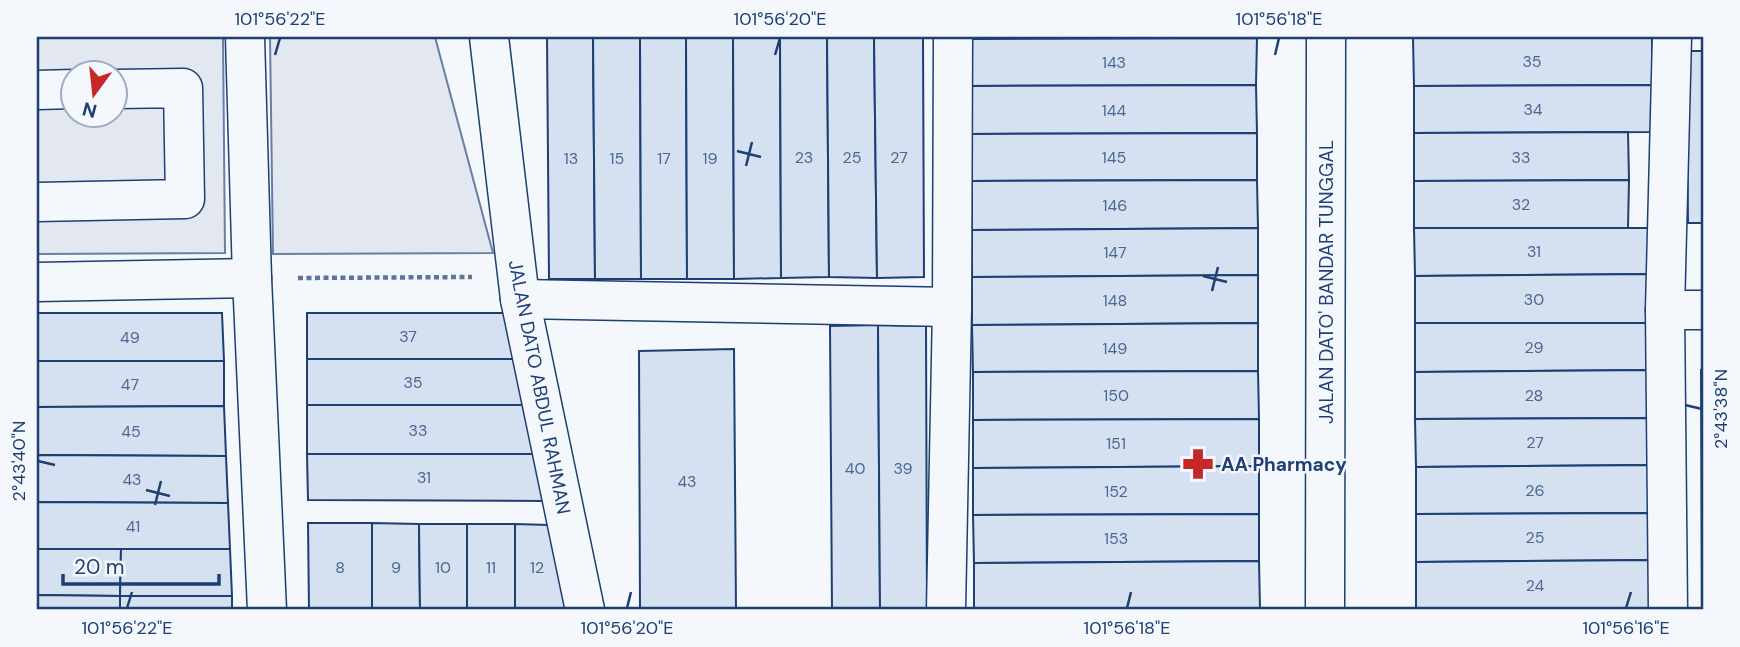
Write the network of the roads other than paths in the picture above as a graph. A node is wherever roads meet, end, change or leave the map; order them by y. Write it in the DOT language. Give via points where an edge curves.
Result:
graph roads {
  1 [pos="245,37"];
  2 [pos="489,37"];
  3 [pos="953,37"];
  4 [pos="1326,37"];
  5 [pos="1672,37"];
  6 [pos="60,89"];
  7 [pos="130,89"];
  8 [pos="37,90"];
  9 [pos="37,202"];
  10 [pos="252,278"];
  11 [pos="37,282"];
  12 [pos="519,288"];
  13 [pos="952,307"];
  14 [pos="1665,310"];
  15 [pos="1703,310"];
  16 [pos="267,610"];
  17 [pos="585,610"];
  18 [pos="946,610"];
  19 [pos="1325,610"];
  20 [pos="1668,610"];
  1 -- 10 [label="main road"];
  2 -- 12 [label="main road, JALAN DATO ABDUL RAHMAN"];
  3 -- 13 [label="main road"];
  4 -- 19 [label="main road, JALAN DATO' BANDAR TUNGGAL"];
  5 -- 14 [label="main road"];
  6 -- 8 [label="main road"];
  7 -- 9 [label="main road" via="183,88 185,199"];
  10 -- 11 [label="main road"];
  10 -- 16 [label="main road"];
  12 -- 13 [label="main road"];
  12 -- 17 [label="main road, JALAN DATO ABDUL RAHMAN"];
  13 -- 18 [label="main road"];
  14 -- 15 [label="main road"];
  14 -- 20 [label="main road"];
}
